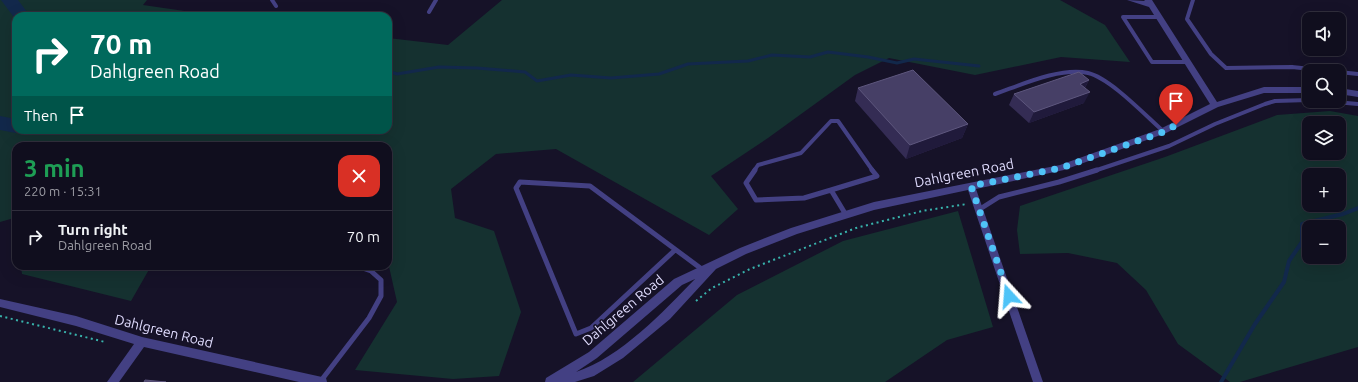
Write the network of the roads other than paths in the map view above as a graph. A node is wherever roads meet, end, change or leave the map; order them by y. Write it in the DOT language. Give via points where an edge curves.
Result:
graph roads {
  1 [pos="272,0"];
  2 [pos="436,0"];
  3 [pos="1131,0"];
  4 [pos="1193,0"];
  5 [pos="1150,3"];
  6 [pos="276,6"];
  7 [pos="429,12"];
  8 [pos="1158,17"];
  9 [pos="1187,62"];
  10 [pos="1302,68"];
  11 [pos="1346,73"];
  12 [pos="1358,74"];
  13 [pos="1302,90"];
  14 [pos="1346,92"];
  15 [pos="995,94"];
  16 [pos="1358,94"];
  17 [pos="1302,100"];
  18 [pos="1346,103"];
  19 [pos="1358,104"];
  20 [pos="1215,105"];
  21 [pos="1163,132"];
  22 [pos="971,186"];
  23 [pos="831,190"];
  24 [pos="979,206"];
  25 [pos="846,214"];
  26 [pos="675,250"];
  27 [pos="716,263"];
  28 [pos="368,270"];
  29 [pos="703,270"];
  30 [pos="0,303"];
  31 [pos="142,342"];
  32 [pos="112,382"];
  33 [pos="321,382"];
  34 [pos="550,382"];
  35 [pos="560,382"];
  36 [pos="1038,382"];
  1 -- 6 [label="lane"];
  2 -- 7 [label="lane"];
  3 -- 5 [label="street"];
  4 -- 10 [label="lane" via="1187,19 1211,54 1226,68"];
  5 -- 8 [label="street"];
  8 -- 9 [label="street"];
  8 -- 9 [label="lane" via="1123,17 1152,62"];
  9 -- 20 [label="street"];
  11 -- 12 [label="lane"];
  13 -- 20 [label="street, Dahlgreen Road" via="1264,90"];
  14 -- 16 [label="street"];
  15 -- 21 [label="lane" via="1062,73 1089,73 1102,79"];
  17 -- 24 [label="lane" via="1265,104 1169,146 1059,182 999,197"];
  18 -- 19 [label="lane"];
  20 -- 21 [label="street, Dahlgreen Road"];
  21 -- 22 [label="street, Dahlgreen Road" via="1061,168"];
  22 -- 24 [label="street"];
  22 -- 25 [label="street, Dahlgreen Road"];
  23 -- 23 [label="lane" via="877,176 838,121 831,121 801,153 758,165 746,183 756,200 804,198"];
  23 -- 25 [label="lane"];
  24 -- 36 [label="street"];
  25 -- 27 [label="street, Dahlgreen Road"];
  26 -- 26 [label="lane" via="590,186 520,182 516,188 576,334 591,328"];
  26 -- 29 [label="lane"];
  27 -- 29 [label="street, Dahlgreen Road"];
  27 -- 35 [label="street, Dahlgreen Road" via="666,316 619,355 590,372"];
  28 -- 33 [label="lane" via="381,280 381,296 369,318"];
  29 -- 34 [label="street, Dahlgreen Road" via="678,282 593,356"];
  30 -- 31 [label="street, Dahlgreen Road" via="76,321"];
  31 -- 32 [label="street"];
  31 -- 33 [label="street, Dahlgreen Road"];
}
